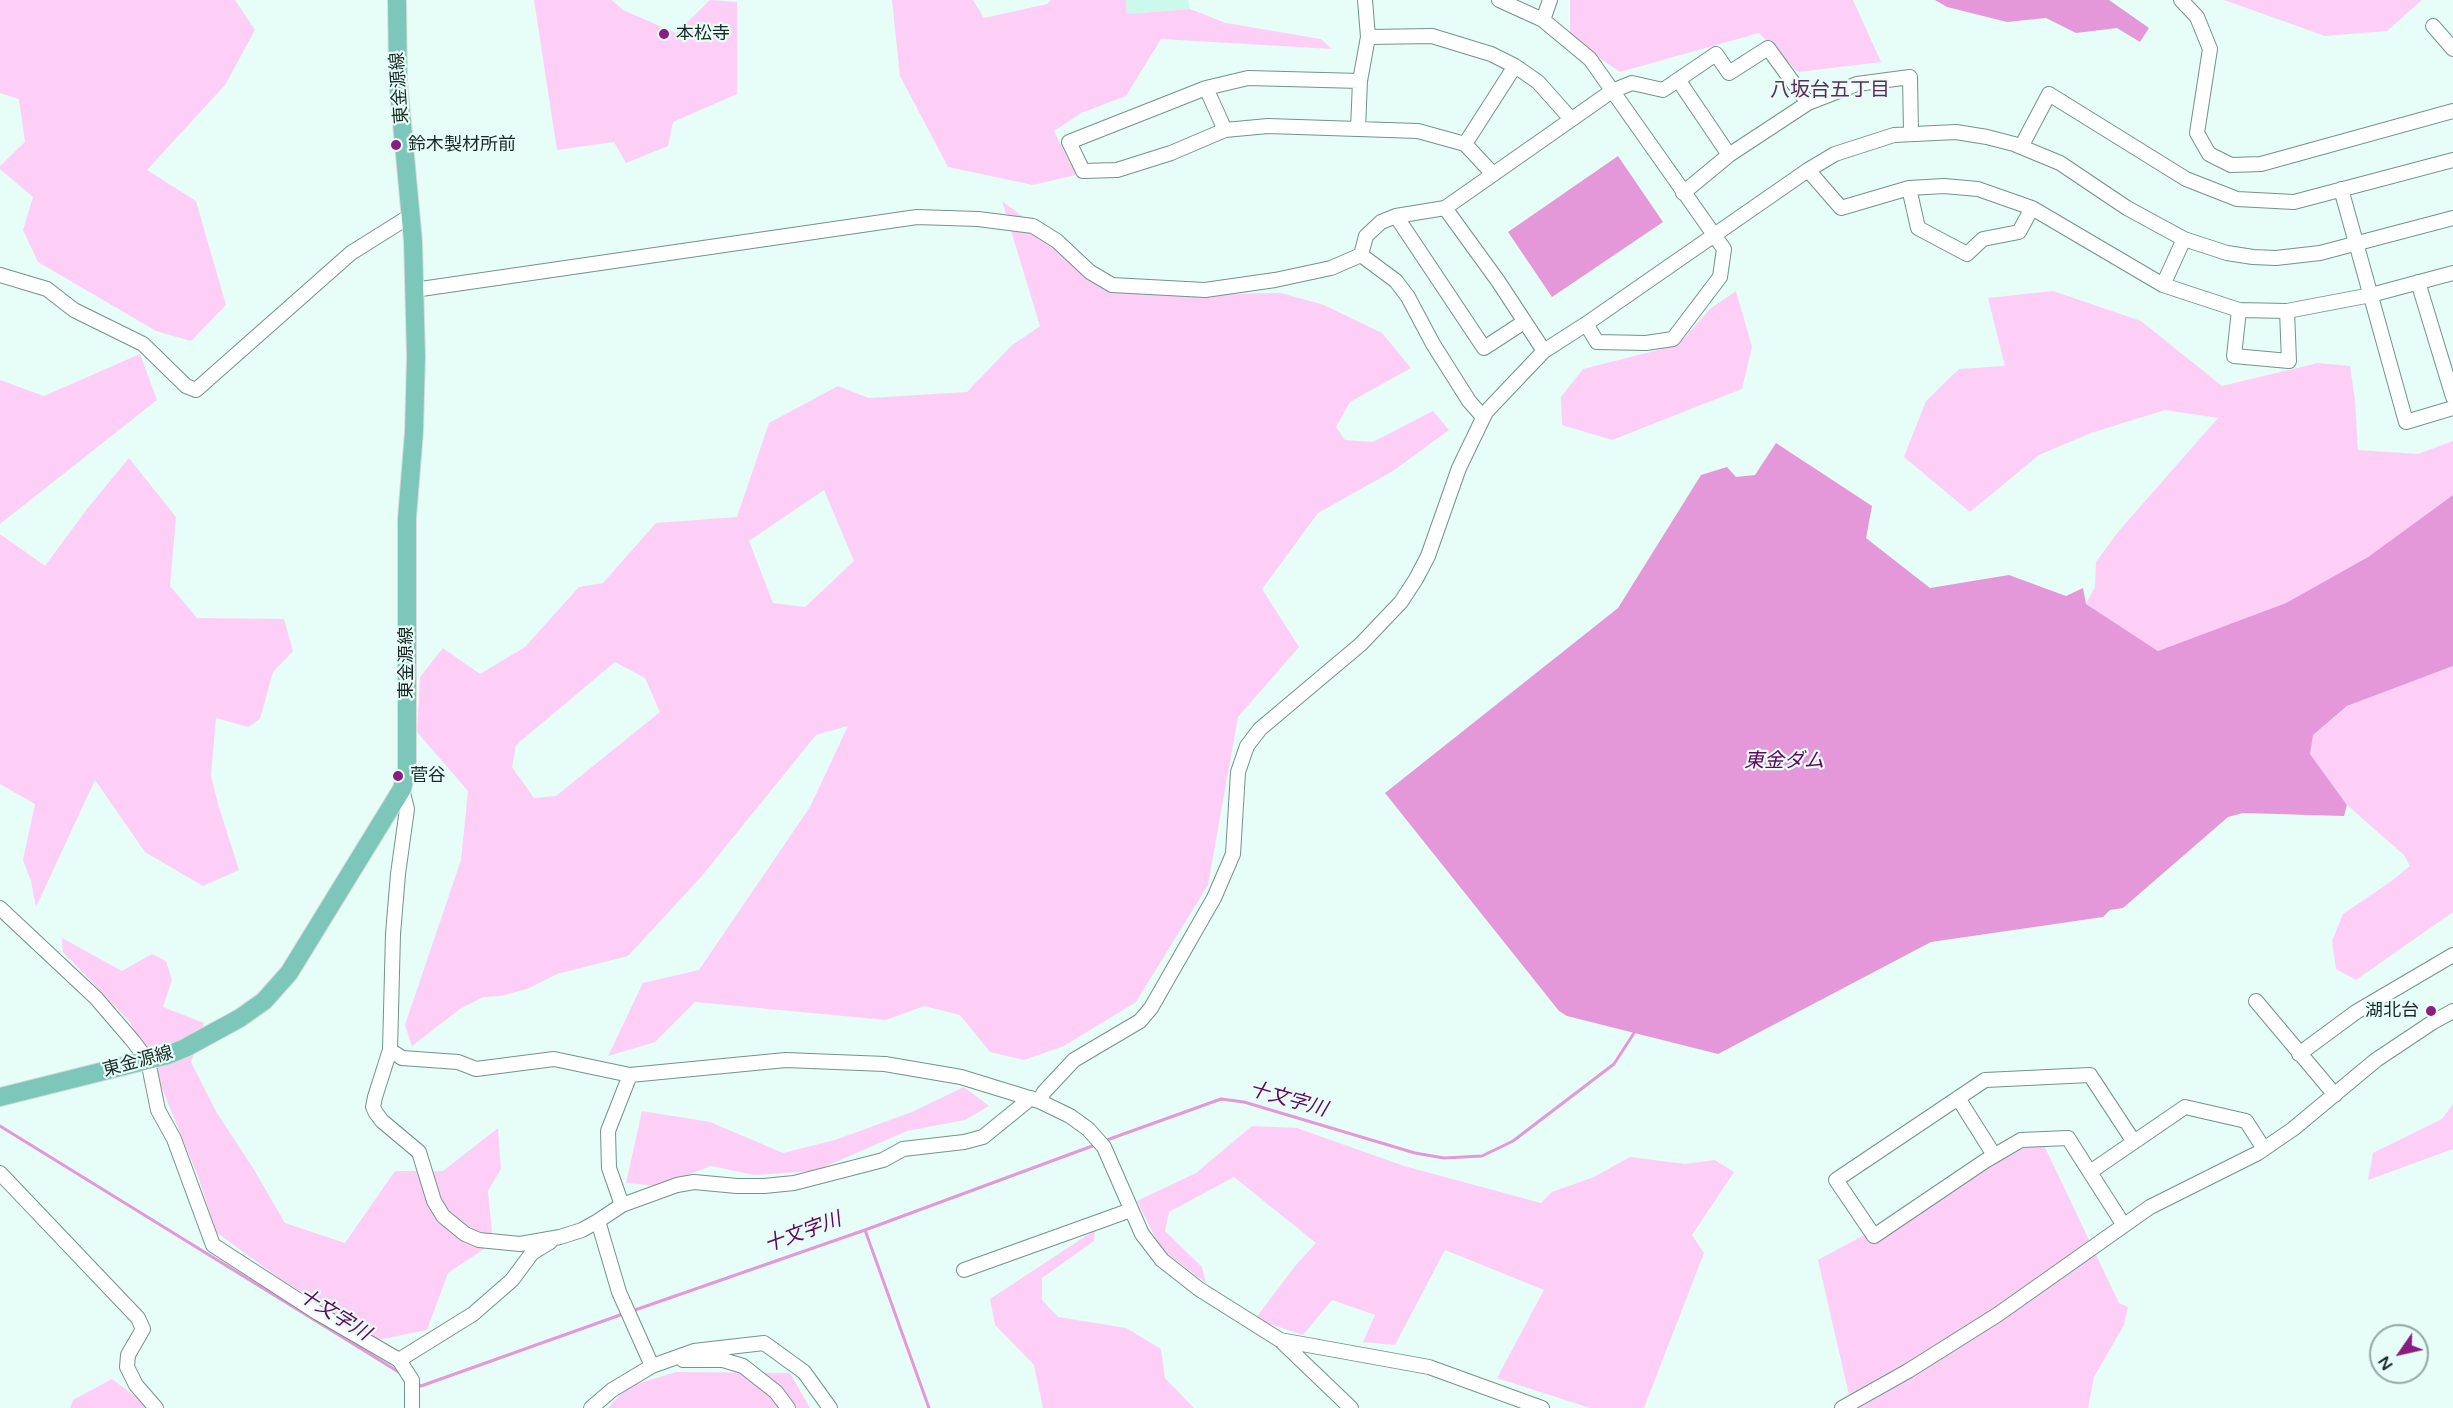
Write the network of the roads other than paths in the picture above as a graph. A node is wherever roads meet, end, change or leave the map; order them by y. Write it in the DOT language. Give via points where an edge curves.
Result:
graph roads {
  1 [pos="397,0"];
  2 [pos="1365,0"];
  3 [pos="1498,0"];
  4 [pos="1550,0"];
  5 [pos="2181,0"];
  6 [pos="1543,20"];
  7 [pos="2433,26"];
  8 [pos="1368,37"];
  9 [pos="2453,50"];
  10 [pos="1515,66"];
  11 [pos="1360,81"];
  12 [pos="1679,81"];
  13 [pos="1206,88"];
  14 [pos="1612,91"];
  15 [pos="1808,103"];
  16 [pos="2453,111"];
  17 [pos="1571,119"];
  18 [pos="1358,129"];
  19 [pos="1225,130"];
  20 [pos="1911,133"];
  21 [pos="1465,144"];
  22 [pos="2021,147"];
  23 [pos="1729,155"];
  24 [pos="2453,160"];
  25 [pos="1808,170"];
  26 [pos="1493,174"];
  27 [pos="1909,188"];
  28 [pos="2341,189"];
  29 [pos="1683,193"];
  30 [pos="1445,208"];
  31 [pos="2032,208"];
  32 [pos="410,216"];
  33 [pos="1396,216"];
  34 [pos="2453,218"];
  35 [pos="1713,235"];
  36 [pos="2184,239"];
  37 [pos="2356,244"];
  38 [pos="1361,255"];
  39 [pos="2453,273"];
  40 [pos="0,275"];
  41 [pos="2418,282"];
  42 [pos="2163,285"];
  43 [pos="414,290"];
  44 [pos="2371,295"];
  45 [pos="2239,310"];
  46 [pos="2287,311"];
  47 [pos="1524,322"];
  48 [pos="1586,324"];
  49 [pos="1544,351"];
  50 [pos="2453,397"];
  51 [pos="2453,408"];
  52 [pos="1483,417"];
  53 [pos="402,789"];
  54 [pos="0,908"];
  55 [pos="2453,955"];
  56 [pos="2256,1001"];
  57 [pos="2453,1011"];
  58 [pos="390,1050"];
  59 [pos="2299,1053"];
  60 [pos="148,1062"];
  61 [pos="630,1075"];
  62 [pos="2335,1095"];
  63 [pos="0,1097"];
  64 [pos="1958,1098"];
  65 [pos="1035,1100"];
  66 [pos="2134,1142"];
  67 [pos="2264,1149"];
  68 [pos="1994,1155"];
  69 [pos="2090,1172"];
  70 [pos="0,1173"];
  71 [pos="622,1205"];
  72 [pos="1131,1210"];
  73 [pos="598,1221"];
  74 [pos="2123,1224"];
  75 [pos="560,1237"];
  76 [pos="964,1270"];
  77 [pos="1280,1340"];
  78 [pos="399,1360"];
  79 [pos="672,1360"];
  80 [pos="652,1366"];
  81 [pos="156,1408"];
  82 [pos="412,1408"];
  83 [pos="591,1408"];
  84 [pos="788,1408"];
  85 [pos="830,1408"];
  86 [pos="1351,1408"];
  87 [pos="1542,1408"];
  88 [pos="1842,1408"];
  1 -- 32 [label="main road, 東金源線" via="398,81"];
  2 -- 8 [label="street"];
  3 -- 6 [label="street"];
  4 -- 6 [label="street"];
  5 -- 16 [label="street" via="2198,17 2210,49 2197,134 2209,154 2231,165 2261,164"];
  6 -- 14 [label="street" via="1590,59"];
  7 -- 9 [label="street"];
  8 -- 10 [label="street" via="1432,36 1491,54"];
  8 -- 11 [label="street"];
  10 -- 17 [label="street" via="1538,82"];
  10 -- 21 [label="street"];
  11 -- 13 [label="street" via="1248,78"];
  11 -- 18 [label="street"];
  12 -- 14 [label="street" via="1663,90 1632,83"];
  12 -- 15 [label="street" via="1716,54 1729,73 1767,48"];
  12 -- 23 [label="street"];
  13 -- 19 [label="street"];
  13 -- 19 [label="street" via="1069,142 1083,171 1117,170"];
  14 -- 17 [label="street"];
  14 -- 29 [label="street"];
  15 -- 20 [label="street" via="1857,84 1910,77"];
  15 -- 23 [label="street"];
  17 -- 26 [label="street"];
  18 -- 19 [label="street" via="1268,126"];
  18 -- 21 [label="street" via="1418,131"];
  20 -- 22 [label="street" via="1956,132 1987,136"];
  20 -- 25 [label="street" via="1864,143"];
  21 -- 26 [label="street"];
  22 -- 28 [label="street" via="2049,94 2187,179 2237,199 2294,202"];
  22 -- 36 [label="street" via="2060,164"];
  23 -- 29 [label="street"];
  24 -- 28 [label="street"];
  25 -- 27 [label="street" via="1841,208"];
  25 -- 35 [label="street"];
  26 -- 30 [label="street"];
  27 -- 31 [label="street" via="1978,189"];
  27 -- 31 [label="street" via="1918,228 1967,254 1983,240 2019,232"];
  28 -- 37 [label="street"];
  29 -- 35 [label="street"];
  30 -- 33 [label="street"];
  30 -- 47 [label="street"];
  31 -- 42 [label="street"];
  32 -- 40 [label="street" via="351,253 196,390 186,386 144,344 74,310 47,290"];
  32 -- 43 [label="main road, 東金源線"];
  33 -- 38 [label="street" via="1366,236"];
  33 -- 47 [label="street" via="1484,348"];
  34 -- 37 [label="street"];
  35 -- 48 [label="street"];
  35 -- 48 [label="street" via="1724,249 1720,277 1673,339 1598,342"];
  36 -- 37 [label="street" via="2227,253 2276,258"];
  36 -- 42 [label="street"];
  37 -- 44 [label="street"];
  38 -- 43 [label="street" via="1331,268 1205,290 1112,285 1033,226 917,217"];
  38 -- 52 [label="street" via="1396,281 1469,401"];
  39 -- 41 [label="street"];
  41 -- 44 [label="street"];
  41 -- 50 [label="street"];
  42 -- 45 [label="street"];
  43 -- 53 [label="main road, 東金源線" via="416,378 407,518 407,769"];
  44 -- 46 [label="street"];
  44 -- 51 [label="street" via="2406,422"];
  45 -- 46 [label="street"];
  45 -- 46 [label="street" via="2234,356 2289,361"];
  47 -- 49 [label="street"];
  48 -- 49 [label="street"];
  49 -- 52 [label="street"];
  52 -- 65 [label="street" via="1459,468 1428,556 1401,603 1361,644 1260,729 1247,746 1238,772 1233,854 1225,876 1151,1008 1140,1021 1074,1060"];
  53 -- 58 [label="street" via="407,809 393,934"];
  53 -- 60 [label="main road, 東金源線" via="289,973 274,991 240,1018 185,1048"];
  54 -- 60 [label="street" via="96,998"];
  55 -- 59 [label="street" via="2356,1012"];
  56 -- 59 [label="street"];
  57 -- 62 [label="street" via="2403,1041"];
  58 -- 61 [label="street" via="402,1058 458,1062 476,1069 554,1059"];
  58 -- 75 [label="street" via="373,1107 382,1121 419,1152 429,1186 444,1216 456,1228 479,1240 520,1244"];
  59 -- 62 [label="street"];
  60 -- 63 [label="main road, 東金源線"];
  60 -- 78 [label="street" via="158,1110 174,1139 213,1245"];
  61 -- 65 [label="street" via="786,1060 885,1064 961,1077"];
  61 -- 71 [label="street" via="608,1131 609,1168"];
  62 -- 67 [label="street"];
  64 -- 66 [label="street" via="1984,1080 2090,1075"];
  64 -- 68 [label="street"];
  64 -- 68 [label="street" via="1836,1180 1874,1236"];
  65 -- 71 [label="street" via="983,1137 964,1142 903,1149 883,1160 794,1183 677,1185"];
  65 -- 72 [label="street" via="1070,1116 1104,1147"];
  66 -- 67 [label="street" via="2186,1107 2246,1121"];
  66 -- 69 [label="street"];
  67 -- 74 [label="street"];
  68 -- 69 [label="street" via="2021,1140 2068,1138"];
  69 -- 74 [label="street"];
  70 -- 81 [label="street" via="138,1318 142,1329 128,1355 127,1367 136,1385"];
  71 -- 73 [label="street"];
  72 -- 76 [label="street"];
  72 -- 77 [label="street" via="1161,1260"];
  73 -- 75 [label="street"];
  73 -- 80 [label="street" via="619,1292"];
  74 -- 88 [label="street" via="1997,1315"];
  75 -- 78 [label="street" via="532,1253 512,1281 473,1314"];
  77 -- 86 [label="street"];
  77 -- 87 [label="street" via="1429,1367"];
  78 -- 82 [label="street" via="412,1380"];
  79 -- 80 [label="street"];
  79 -- 84 [label="street" via="723,1360 743,1366 776,1392"];
  79 -- 85 [label="street" via="694,1352 764,1343 804,1372"];
  80 -- 83 [label="street"];
}
